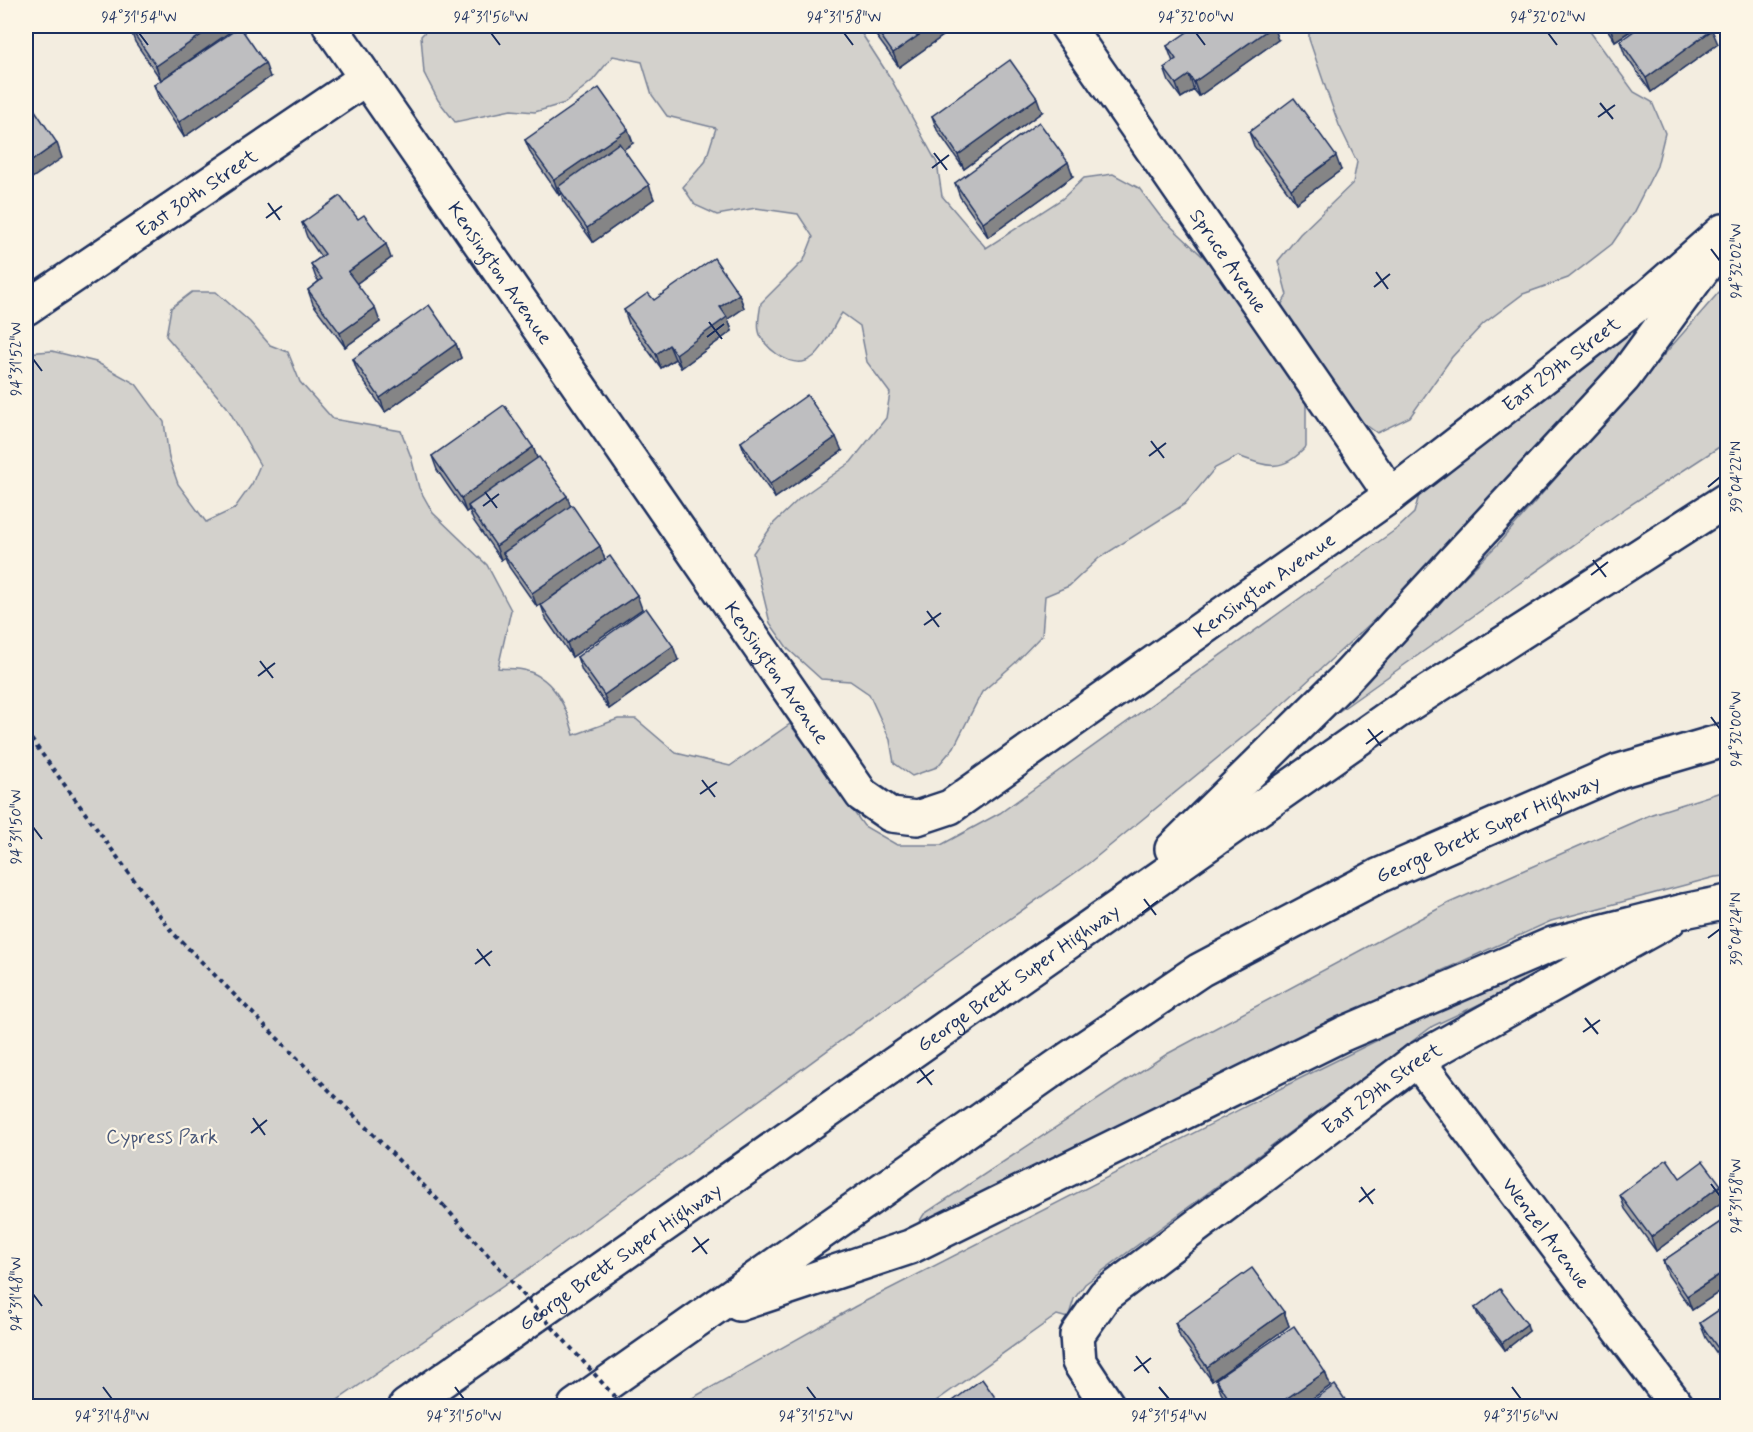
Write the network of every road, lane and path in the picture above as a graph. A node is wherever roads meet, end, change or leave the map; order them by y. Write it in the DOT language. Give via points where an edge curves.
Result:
graph roads {
  1 [pos="330,26"];
  2 [pos="1067,26"];
  3 [pos="366,78"];
  4 [pos="1728,227"];
  5 [pos="1728,235"];
  6 [pos="26,308"];
  7 [pos="1391,495"];
  8 [pos="1728,499"];
  9 [pos="26,732"];
  10 [pos="1728,739"];
  11 [pos="1728,902"];
  12 [pos="1684,911"];
  13 [pos="1105,916"];
  14 [pos="1417,1060"];
  15 [pos="706,1315"];
  16 [pos="406,1407"];
  17 [pos="575,1407"];
  18 [pos="623,1407"];
  19 [pos="1108,1407"];
  20 [pos="1677,1407"];
  1 -- 3 [label="main road, Kensington Avenue"];
  2 -- 7 [label="main road, Spruce Avenue"];
  3 -- 6 [label="main road, East 30th Street"];
  3 -- 7 [label="main road, Kensington Avenue" via="862,795 891,815 917,819 950,807"];
  4 -- 7 [label="main road, East 29th Street" via="1650,295"];
  5 -- 13 [label="main road" via="1616,386 1345,679"];
  8 -- 13 [label="main road, George Brett Super Highway" via="1398,711"];
  9 -- 18 [label="path, bridge" via="172,932 444,1206"];
  10 -- 15 [label="main road, George Brett Super Highway" via="1619,771 1378,876 1200,970"];
  11 -- 12 [label="main road, East 29th Street"];
  12 -- 14 [label="main road, East 29th Street"];
  12 -- 15 [label="main road" via="1553,945 1343,1034 910,1247"];
  13 -- 16 [label="main road, George Brett Super Highway"];
  14 -- 19 [label="main road, East 29th Street" via="1105,1295 1077,1335 1079,1362"];
  14 -- 20 [label="main road, Wenzel Avenue"];
  15 -- 17 [label="main road, George Brett Super Highway"];
}
